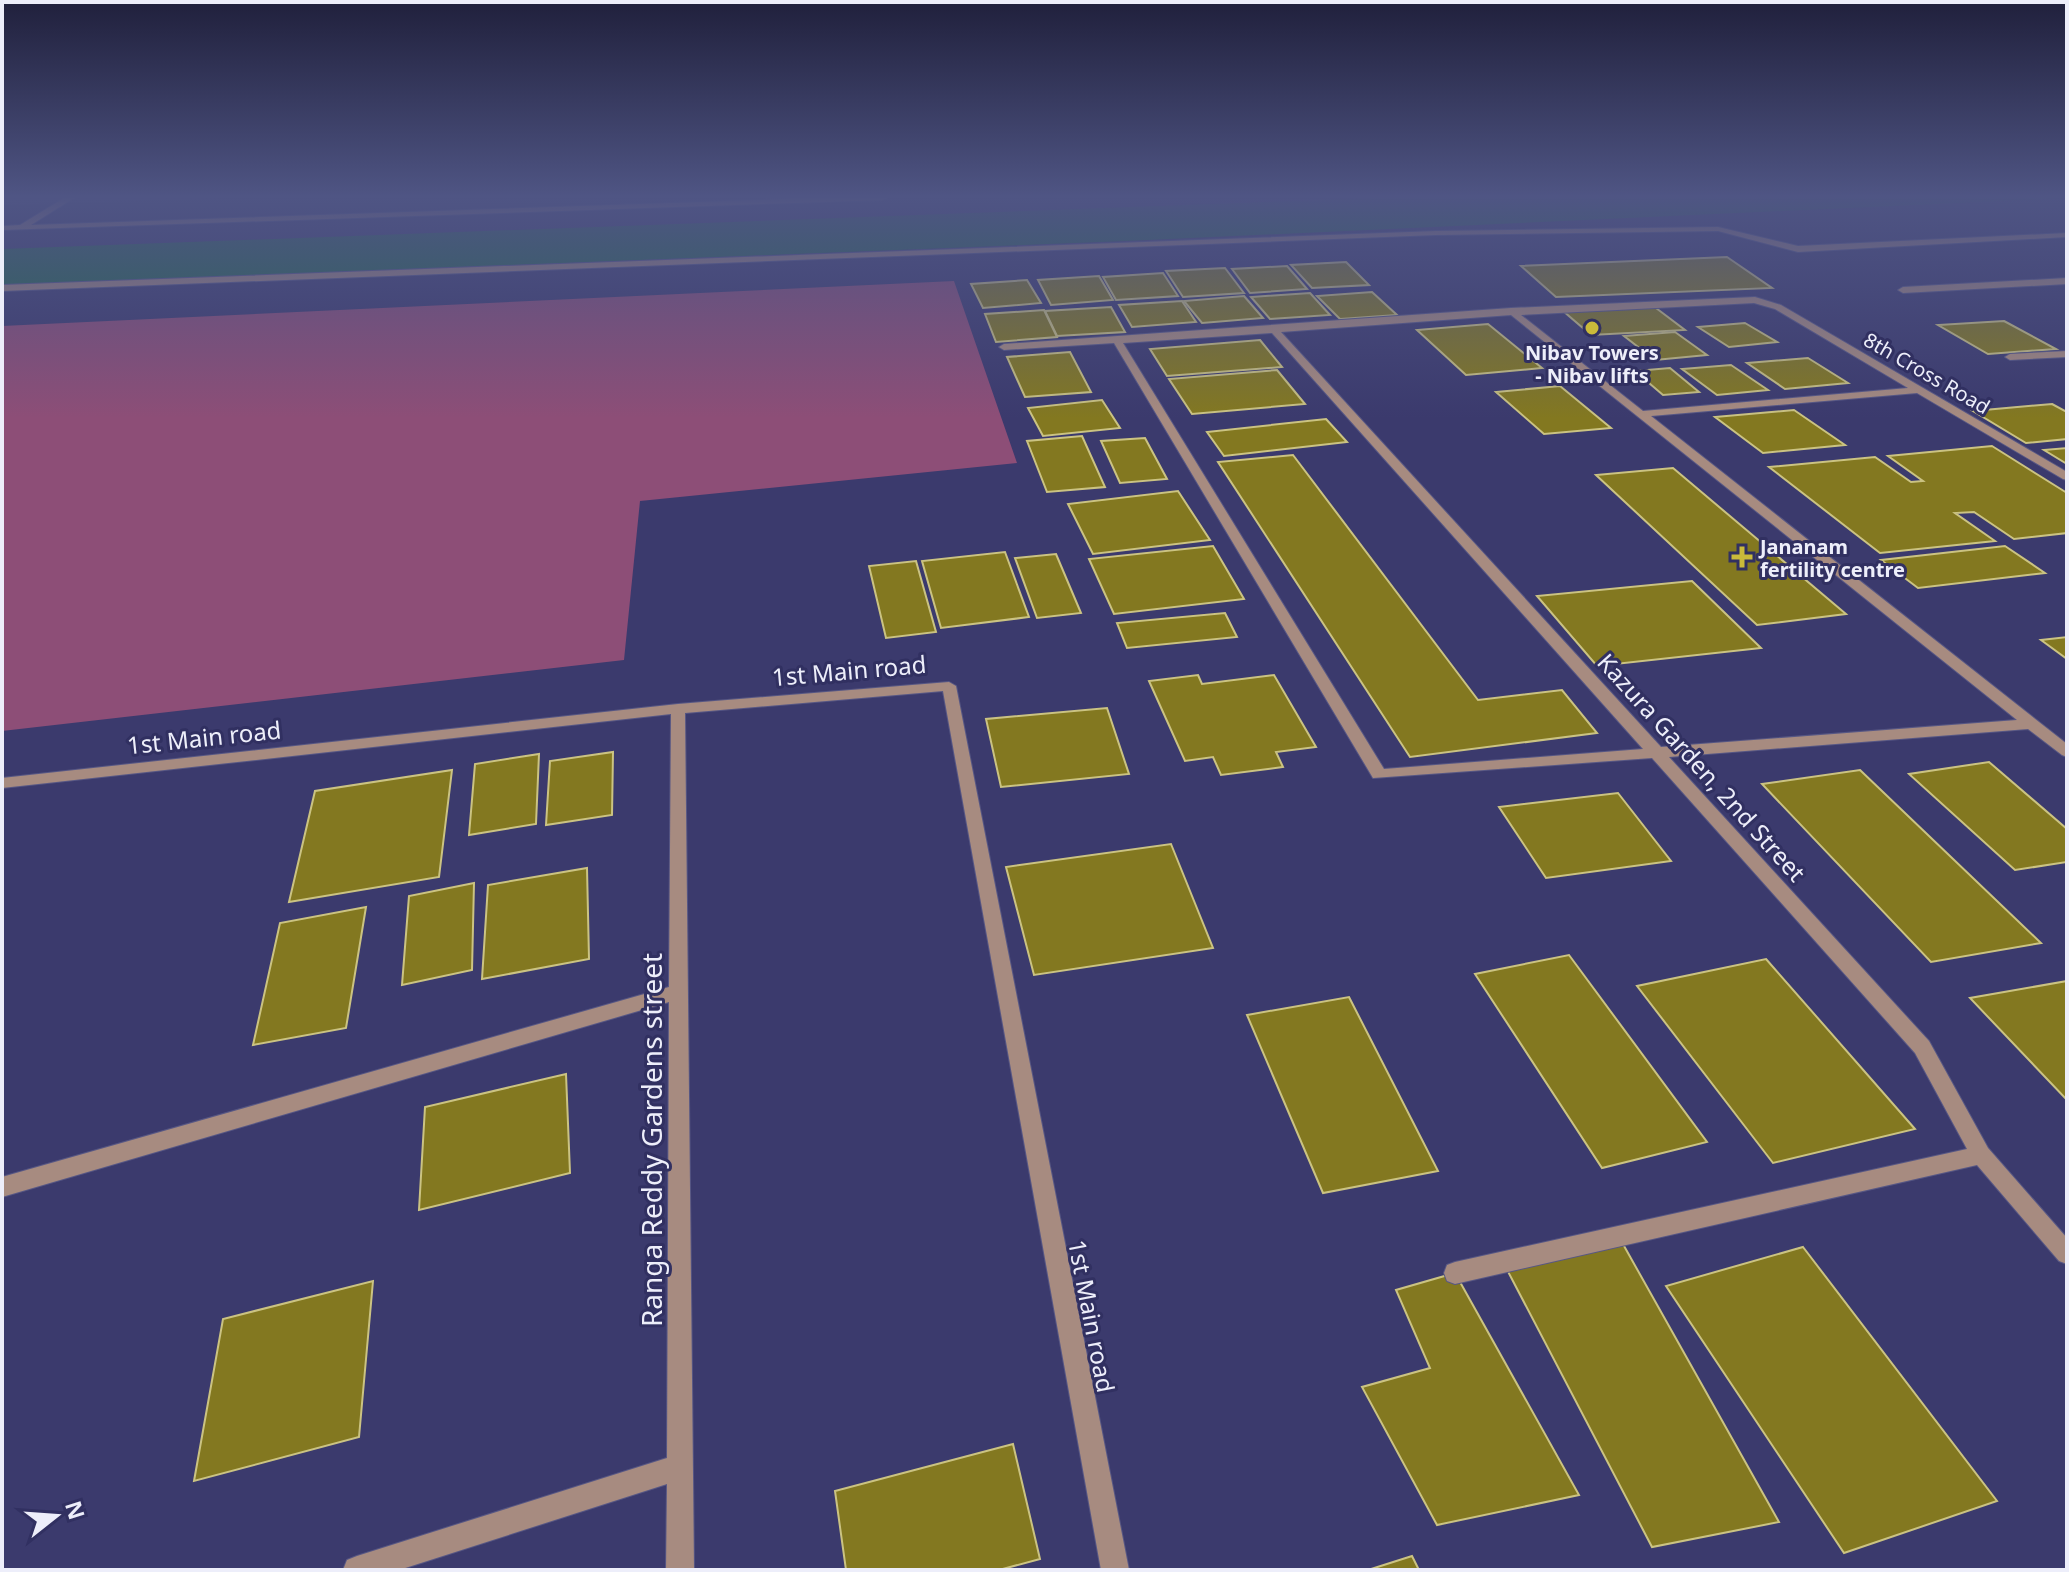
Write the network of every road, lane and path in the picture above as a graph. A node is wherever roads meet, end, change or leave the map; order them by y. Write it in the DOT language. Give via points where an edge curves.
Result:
graph roads {
  1 [pos="436,271"];
  2 [pos="2067,281"];
  3 [pos="2,288"];
  4 [pos="1903,290"];
  5 [pos="1511,311"];
  6 [pos="1275,331"];
  7 [pos="1117,340"];
  8 [pos="1004,347"];
  9 [pos="2067,354"];
  10 [pos="2010,357"];
  11 [pos="1921,390"];
  12 [pos="1642,414"];
  13 [pos="2067,477"];
  14 [pos="678,709"];
  15 [pos="2030,724"];
  16 [pos="2067,752"];
  17 [pos="1658,753"];
  18 [pos="2,783"];
  19 [pos="678,992"];
  20 [pos="1981,1155"];
  21 [pos="2,1187"];
  22 [pos="2067,1254"];
  23 [pos="1455,1273"];
  24 [pos="680,1467"];
  25 [pos="357,1570"];
  26 [pos="680,1570"];
  27 [pos="1115,1570"];
  1 -- 3 [label="street"];
  2 -- 4 [label="street"];
  5 -- 6 [label="street"];
  5 -- 11 [label="street, 8th Cross Road" via="1755,300"];
  5 -- 12 [label="street"];
  6 -- 7 [label="street"];
  6 -- 17 [label="street, Kazura Garden, 2nd Street"];
  7 -- 8 [label="street"];
  7 -- 17 [label="street" via="1379,774"];
  9 -- 10 [label="street"];
  11 -- 12 [label="street"];
  11 -- 13 [label="street, 8th Cross Road"];
  12 -- 15 [label="street"];
  14 -- 18 [label="street, 1st Main road"];
  14 -- 19 [label="street, Ranga Reddy Gardens street"];
  14 -- 27 [label="street, 1st Main road" via="949,686"];
  15 -- 16 [label="street"];
  15 -- 17 [label="street"];
  17 -- 20 [label="street, Kazura Garden, 2nd Street" via="1922,1047"];
  19 -- 21 [label="street"];
  19 -- 24 [label="street, Ranga Reddy Gardens street"];
  20 -- 22 [label="street, Kazura Garden, 2nd Street"];
  20 -- 23 [label="street"];
  24 -- 25 [label="street"];
  24 -- 26 [label="street, Ranga Reddy Gardens street"];
}
